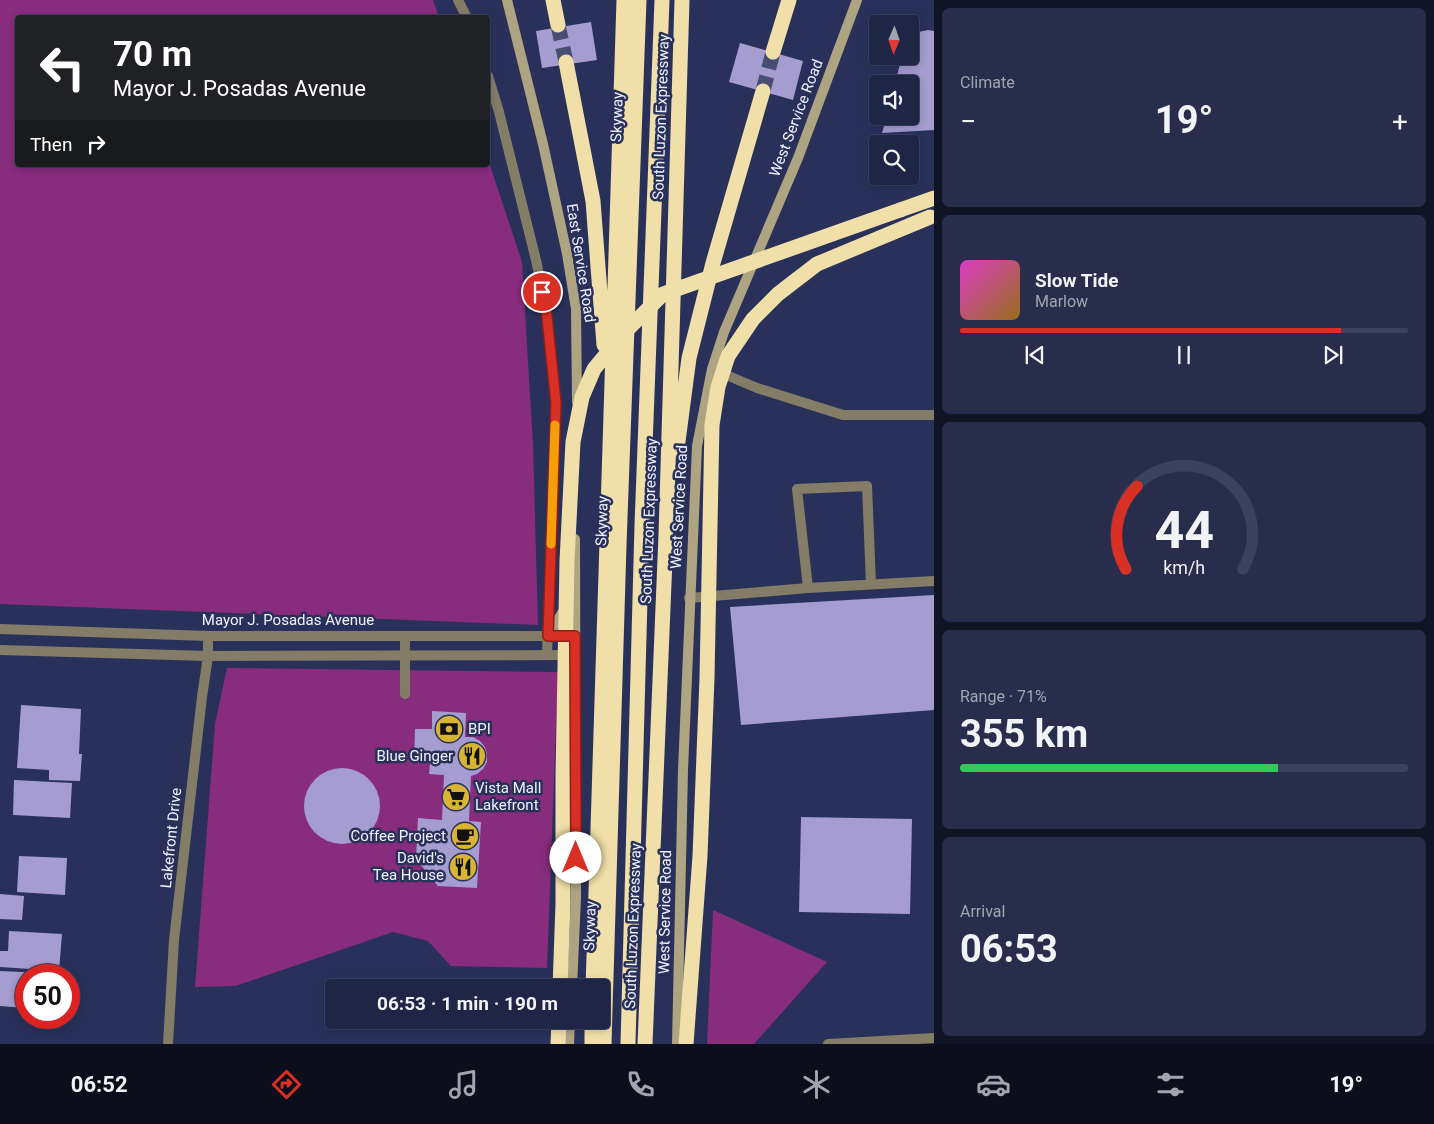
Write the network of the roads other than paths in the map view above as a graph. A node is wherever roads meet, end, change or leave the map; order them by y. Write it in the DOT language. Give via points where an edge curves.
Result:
graph roads {
  1 [pos="458,0"];
  2 [pos="507,0"];
  3 [pos="553,0"];
  4 [pos="624,0"];
  5 [pos="639,0"];
  6 [pos="662,0"];
  7 [pos="682,0"];
  8 [pos="789,0"];
  9 [pos="857,0"];
  10 [pos="466,15"];
  11 [pos="558,25"];
  12 [pos="773,52"];
  13 [pos="566,62"];
  14 [pos="490,83"];
  15 [pos="763,91"];
  16 [pos="934,198"];
  17 [pos="934,216"];
  18 [pos="712,369"];
  19 [pos="934,415"];
  20 [pos="610,419"];
  21 [pos="666,535"];
  22 [pos="934,580"];
  23 [pos="871,584"];
  24 [pos="808,588"];
  25 [pos="575,590"];
  26 [pos="690,598"];
  27 [pos="0,629"];
  28 [pos="208,636"];
  29 [pos="405,636"];
  30 [pos="548,636"];
  31 [pos="575,636"];
  32 [pos="0,650"];
  33 [pos="404,655"];
  34 [pos="548,655"];
  35 [pos="575,655"];
  36 [pos="208,656"];
  37 [pos="405,694"];
  38 [pos="560,979"];
  39 [pos="572,979"];
  40 [pos="593,979"];
  41 [pos="559,1029"];
  42 [pos="570,1029"];
  43 [pos="592,1029"];
  44 [pos="934,1038"];
  45 [pos="168,1044"];
  46 [pos="558,1044"];
  47 [pos="569,1044"];
  48 [pos="592,1044"];
  49 [pos="604,1044"];
  50 [pos="628,1044"];
  51 [pos="645,1044"];
  52 [pos="677,1044"];
  53 [pos="686,1044"];
  54 [pos="828,1044"];
  1 -- 10 [label="street"];
  2 -- 25 [label="main road, East Service Road" via="543,144 576,310"];
  3 -- 11 [label="highway"];
  4 -- 20 [label="highway"];
  5 -- 49 [label="highway, Skyway"];
  6 -- 50 [label="highway" via="642,525"];
  7 -- 21 [label="highway, South Luzon Expressway"];
  8 -- 12 [label="highway"];
  9 -- 18 [label="main road, West Service Road" via="798,158 724,332"];
  13 -- 20 [label="highway" via="593,201"];
  14 -- 30 [label="street" via="546,308 556,403"];
  15 -- 21 [label="highway" via="689,358"];
  16 -- 38 [label="highway, bridge" via="663,294 594,369 582,397 575,433 570,496"];
  17 -- 53 [label="highway, bridge" via="817,264 778,294 754,319 728,356 718,388 712,425 700,856"];
  18 -- 19 [label="street" via="757,388 843,415"];
  18 -- 26 [label="main road, West Service Road" via="697,446"];
  20 -- 40 [label="highway"];
  21 -- 51 [label="highway, South Luzon Expressway"];
  22 -- 23 [label="street"];
  23 -- 24 [label="street"];
  23 -- 24 [label="street" via="867,486 797,489"];
  24 -- 26 [label="street"];
  25 -- 30 [label="main road"];
  25 -- 31 [label="main road, East Service Road"];
  26 -- 52 [label="main road, West Service Road"];
  27 -- 28 [label="street, Mayor J. Posadas Avenue"];
  28 -- 29 [label="street, Mayor J. Posadas Avenue"];
  28 -- 36 [label="street, Lakefront Drive"];
  29 -- 30 [label="street, Mayor J. Posadas Avenue"];
  29 -- 33 [label="street"];
  30 -- 31 [label="street, Mayor J. Posadas Avenue"];
  30 -- 34 [label="street"];
  31 -- 35 [label="main road, East Service Road"];
  32 -- 36 [label="street"];
  33 -- 34 [label="street"];
  33 -- 36 [label="street"];
  33 -- 37 [label="street"];
  34 -- 35 [label="street"];
  35 -- 39 [label="main road, East Service Road" via="576,897"];
  36 -- 45 [label="street, Lakefront Drive" via="174,940"];
  41 -- 46 [label="highway"];
  42 -- 47 [label="main road"];
  43 -- 48 [label="highway"];
  44 -- 54 [label="street"];
}
